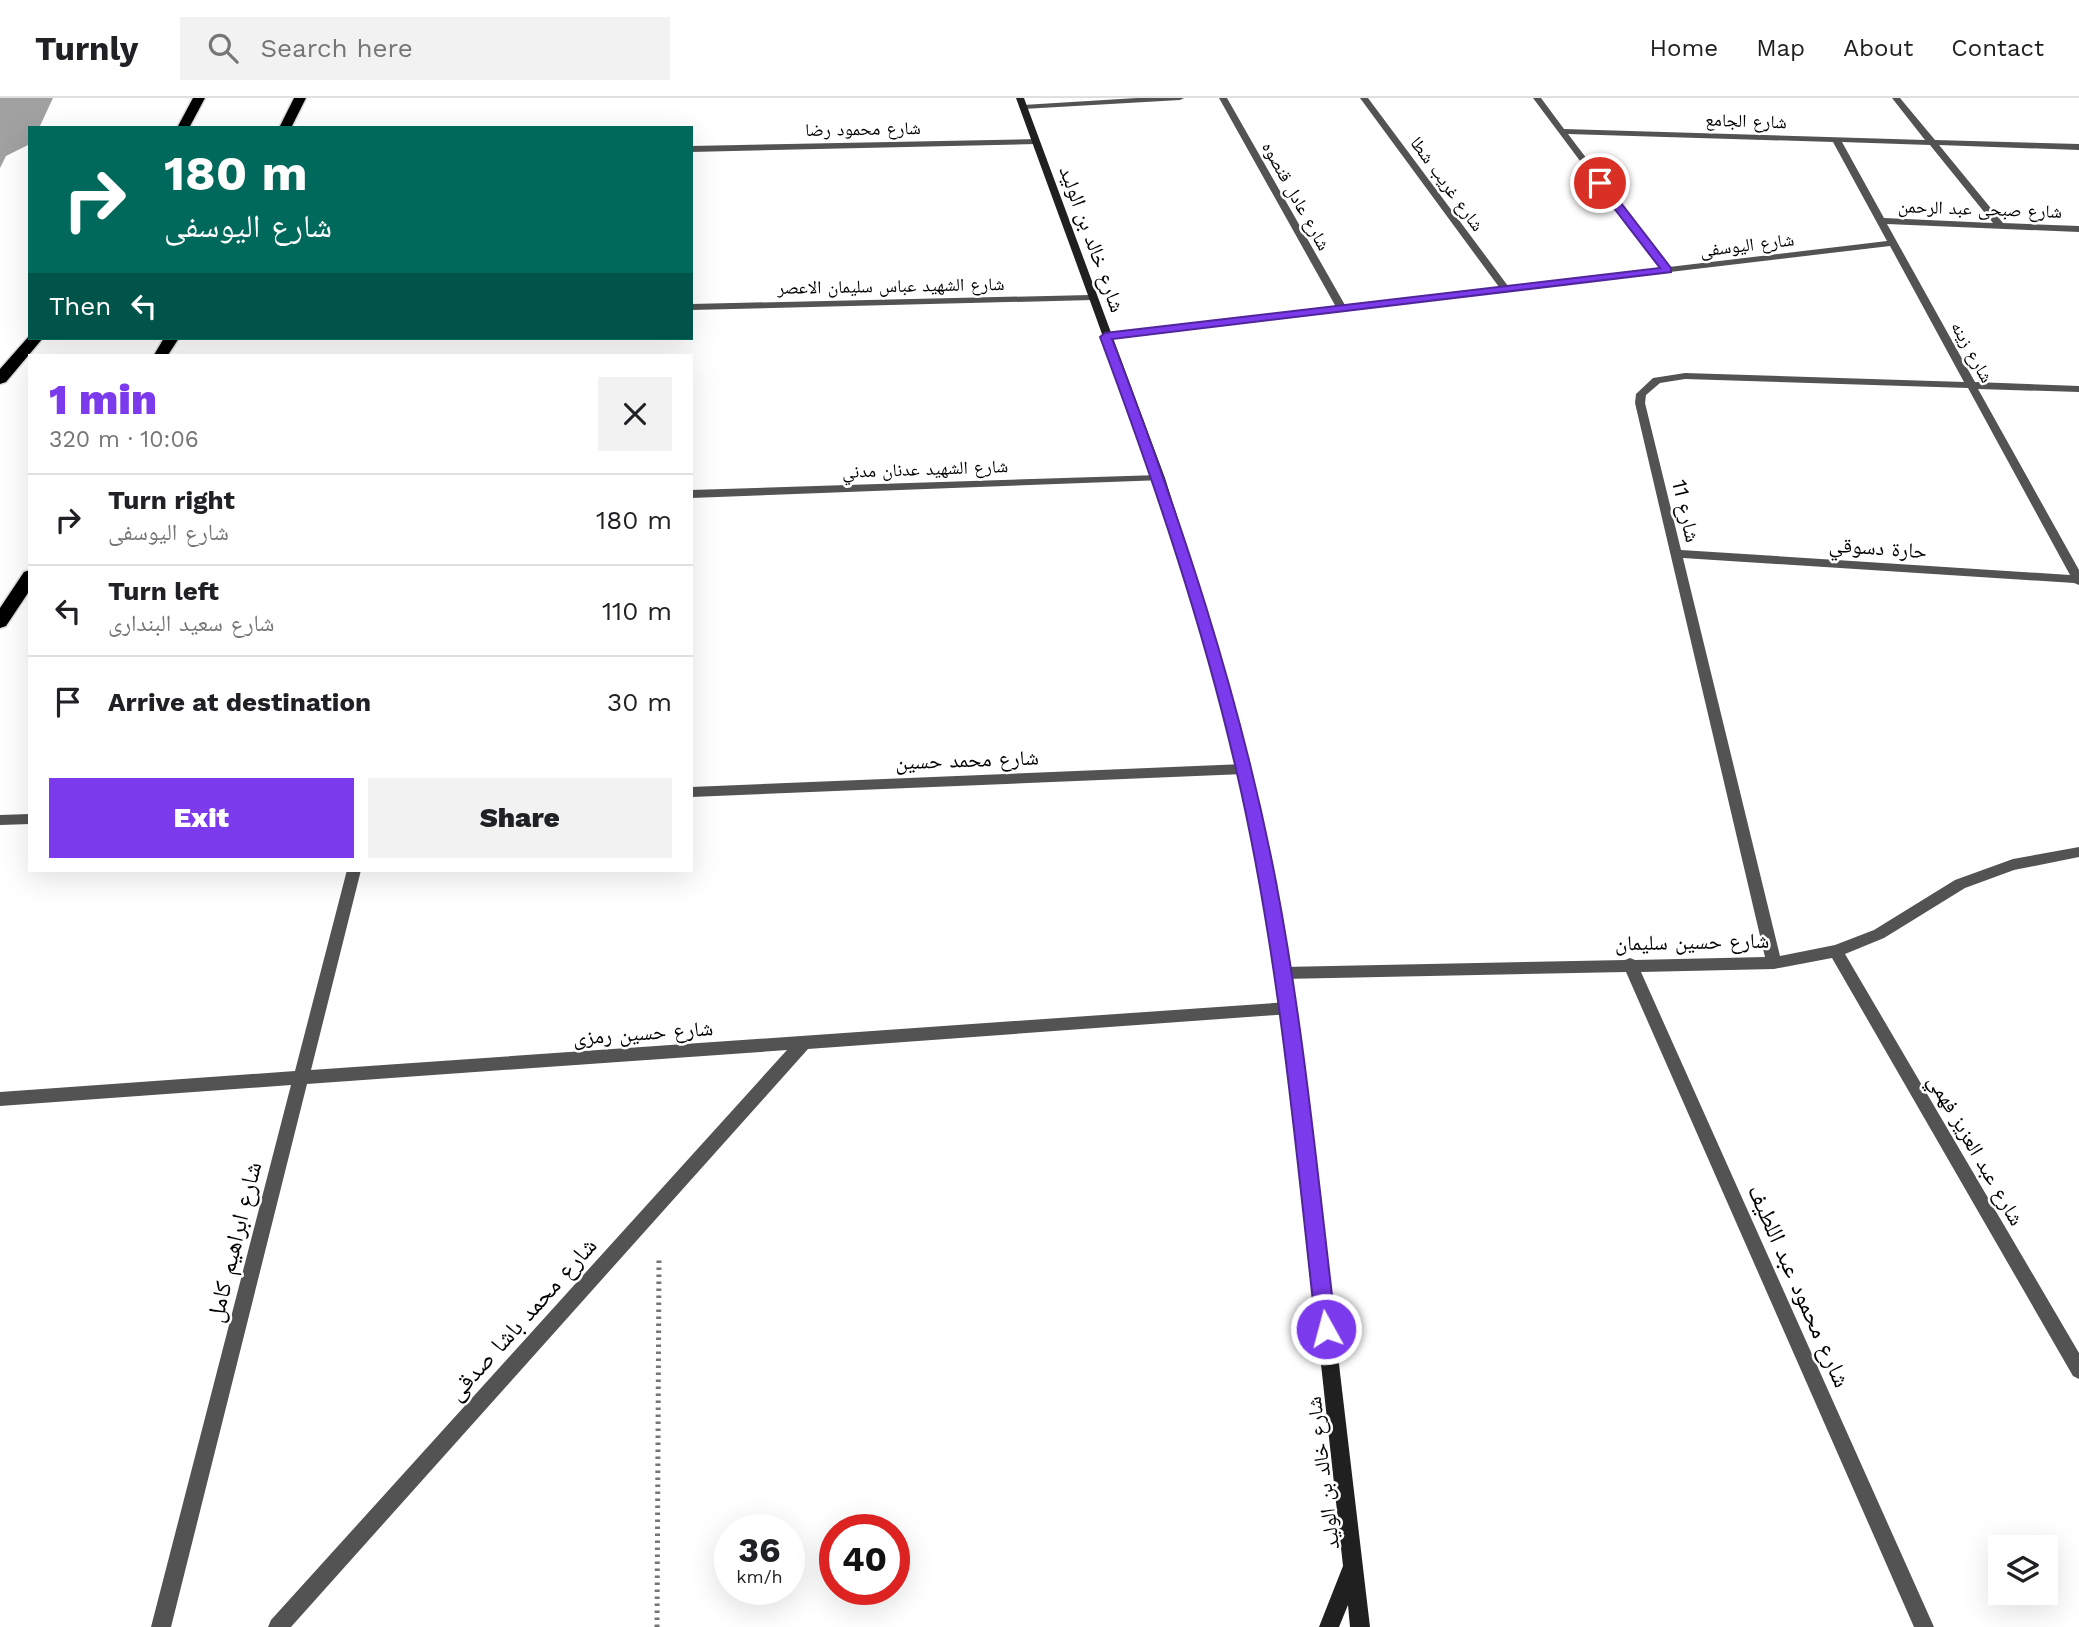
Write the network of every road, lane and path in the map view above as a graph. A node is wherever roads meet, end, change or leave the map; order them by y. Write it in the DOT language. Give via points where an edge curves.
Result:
graph roads {
  1 [pos="199,98"];
  2 [pos="300,98"];
  3 [pos="1180,98"];
  4 [pos="1223,98"];
  5 [pos="1364,98"];
  6 [pos="1538,98"];
  7 [pos="1896,98"];
  8 [pos="1021,103"];
  9 [pos="184,126"];
  10 [pos="286,126"];
  11 [pos="1560,131"];
  12 [pos="1836,140"];
  13 [pos="1035,141"];
  14 [pos="1932,143"];
  15 [pos="2079,147"];
  16 [pos="693,149"];
  17 [pos="1881,221"];
  18 [pos="2000,226"];
  19 [pos="2079,229"];
  20 [pos="1893,243"];
  21 [pos="1667,270"];
  22 [pos="1505,289"];
  23 [pos="1090,298"];
  24 [pos="693,306"];
  25 [pos="1342,309"];
  26 [pos="1105,337"];
  27 [pos="33,340"];
  28 [pos="0,379"];
  29 [pos="1970,384"];
  30 [pos="2079,389"];
  31 [pos="1159,478"];
  32 [pos="693,494"];
  33 [pos="1676,554"];
  34 [pos="28,579"];
  35 [pos="2079,580"];
  36 [pos="8,605"];
  37 [pos="0,622"];
  38 [pos="1244,769"];
  39 [pos="693,792"];
  40 [pos="28,819"];
  41 [pos="0,820"];
  42 [pos="2079,852"];
  43 [pos="353,872"];
  44 [pos="1836,951"];
  45 [pos="1774,962"];
  46 [pos="1630,964"];
  47 [pos="1283,973"];
  48 [pos="1289,1008"];
  49 [pos="803,1043"];
  50 [pos="300,1079"];
  51 [pos="0,1099"];
  52 [pos="660,1202"];
  53 [pos="2079,1370"];
  54 [pos="1354,1562"];
  55 [pos="161,1627"];
  56 [pos="278,1627"];
  57 [pos="657,1627"];
  58 [pos="1329,1627"];
  59 [pos="1360,1627"];
  60 [pos="1924,1627"];
  1 -- 9 [label="highway"];
  2 -- 10 [label="highway"];
  3 -- 8 [label="street"];
  4 -- 25 [label="street, شارع عادل قنصوه"];
  5 -- 22 [label="street, شارع غريب شطا"];
  6 -- 11 [label="street"];
  7 -- 14 [label="street"];
  8 -- 13 [label="street, شارع خالد بن الوليد"];
  11 -- 12 [label="street, شارع الجامع"];
  11 -- 21 [label="street"];
  12 -- 14 [label="street, شارع الجامع"];
  12 -- 17 [label="street, شارع زينه"];
  13 -- 16 [label="street, شارع محمود رضا"];
  13 -- 23 [label="street, شارع خالد بن الوليد"];
  14 -- 15 [label="street, شارع الجامع"];
  14 -- 18 [label="street"];
  17 -- 18 [label="street, شارع صبحى عبد الرحمن"];
  17 -- 20 [label="street, شارع زينه"];
  18 -- 19 [label="street, شارع صبحى عبد الرحمن"];
  20 -- 21 [label="street, شارع اليوسفى"];
  20 -- 29 [label="street, شارع زينه"];
  21 -- 22 [label="street, شارع اليوسفى"];
  22 -- 25 [label="street, شارع اليوسفى"];
  23 -- 24 [label="street, شارع الشهيد عباس سليمان الاعصر"];
  23 -- 26 [label="street, شارع خالد بن الوليد"];
  25 -- 26 [label="street, شارع اليوسفى"];
  26 -- 31 [label="street, شارع خالد بن الوليد"];
  27 -- 28 [label="highway"];
  29 -- 30 [label="street"];
  29 -- 33 [label="street, شارع 11" via="1685,376 1657,380 1641,394 1640,403"];
  29 -- 35 [label="street, شارع زينه"];
  31 -- 32 [label="street, شارع الشهيد عدنان مدني"];
  31 -- 38 [label="street, شارع خالد بن الوليد"];
  33 -- 35 [label="street, حارة دسوقي"];
  33 -- 45 [label="street, شارع 11"];
  34 -- 36 [label="highway"];
  36 -- 37 [label="highway"];
  38 -- 39 [label="street, شارع محمد حسين"];
  38 -- 47 [label="street, شارع خالد بن الوليد"];
  40 -- 41 [label="street"];
  42 -- 44 [label="street, شارع حسين سليمان" via="2013,865 1960,884 1879,934"];
  43 -- 50 [label="street, شارع ابراهيم كامل"];
  44 -- 45 [label="street, شارع حسين سليمان"];
  44 -- 53 [label="street, شارع عبد العزيز فهمي"];
  45 -- 46 [label="street, شارع حسين سليمان"];
  46 -- 47 [label="street, شارع حسين سليمان"];
  46 -- 60 [label="street, شارع محمود عبد اللطيف"];
  47 -- 48 [label="street, شارع خالد بن الوليد"];
  48 -- 49 [label="street, شارع حسين رمزى"];
  48 -- 54 [label="street, شارع خالد بن الوليد"];
  49 -- 50 [label="street, شارع حسين رمزى"];
  49 -- 52 [label="street, شارع محمد باشا صدقى"];
  50 -- 51 [label="street, شارع حسين رمزى"];
  50 -- 55 [label="street, شارع ابراهيم كامل"];
  52 -- 56 [label="street, شارع محمد باشا صدقى"];
  52 -- 57 [label="path"];
  54 -- 58 [label="street"];
  54 -- 59 [label="street, شارع خالد بن الوليد"];
}
